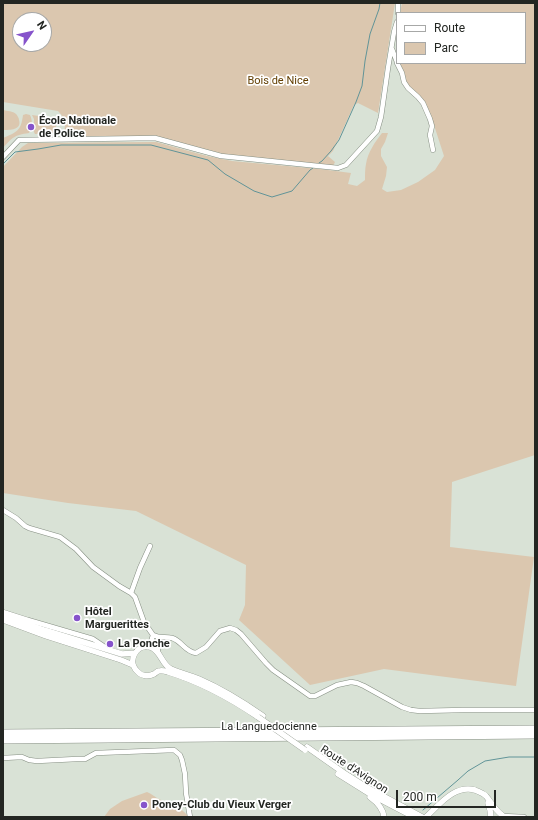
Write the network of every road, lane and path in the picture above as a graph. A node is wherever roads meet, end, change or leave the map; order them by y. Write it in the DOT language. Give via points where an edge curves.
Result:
graph roads {
  1 [pos="396,25"];
  2 [pos="392,47"];
  3 [pos="396,60"];
  4 [pos="398,64"];
  5 [pos="433,150"];
  6 [pos="3,157"];
  7 [pos="3,510"];
  8 [pos="150,546"];
  9 [pos="131,593"];
  10 [pos="3,612"];
  11 [pos="3,615"];
  12 [pos="3,620"];
  13 [pos="153,635"];
  14 [pos="158,638"];
  15 [pos="147,647"];
  16 [pos="113,652"];
  17 [pos="135,653"];
  18 [pos="159,654"];
  19 [pos="133,666"];
  20 [pos="156,672"];
  21 [pos="535,710"];
  22 [pos="260,716"];
  23 [pos="535,728"];
  24 [pos="3,733"];
  25 [pos="535,735"];
  26 [pos="3,740"];
  27 [pos="306,749"];
  28 [pos="3,758"];
  29 [pos="346,779"];
  30 [pos="476,791"];
  31 [pos="503,816"];
  32 [pos="190,817"];
  33 [pos="384,817"];
  34 [pos="414,817"];
  35 [pos="422,817"];
  36 [pos="426,817"];
  37 [pos="491,817"];
  38 [pos="524,817"];
  1 -- 2 [label="street"];
  2 -- 3 [label="street"];
  2 -- 6 [label="street" via="377,131 346,165 338,168 221,156 155,138 19,140"];
  4 -- 5 [label="street" via="404,82 418,97 430,119"];
  7 -- 9 [label="street" via="27,527 62,538 93,567"];
  8 -- 9 [label="street"];
  9 -- 13 [label="street"];
  10 -- 16 [label="street" via="94,639"];
  11 -- 16 [label="main road"];
  12 -- 19 [label="main road"];
  13 -- 14 [label="street"];
  13 -- 15 [label="street"];
  14 -- 18 [label="street"];
  14 -- 21 [label="street" via="172,638 196,653 206,648 220,631 230,628 236,630 270,666 310,696 351,682 361,684 411,710"];
  15 -- 17 [label="main road"];
  15 -- 18 [label="main road" via="153,648"];
  16 -- 17 [label="main road"];
  17 -- 19 [label="main road"];
  18 -- 20 [label="main road" via="160,666"];
  18 -- 22 [label="main road" via="170,668 222,691 244,703"];
  19 -- 20 [label="main road" via="143,675 148,676"];
  20 -- 22 [label="main road" via="165,671 200,684"];
  22 -- 27 [label="main road, bridge"];
  23 -- 24 [label="highway, La Languedocienne"];
  25 -- 26 [label="highway, La Languedocienne"];
  27 -- 29 [label="main road, Route d'Avignon"];
  27 -- 35 [label="main road, Route d'Avignon" via="368,788"];
  28 -- 32 [label="street" via="22,757 37,761 85,759 96,753 174,750 182,758"];
  29 -- 33 [label="main road" via="377,802"];
  29 -- 34 [label="main road, Route d'Avignon"];
  30 -- 31 [label="main road" via="485,796"];
  30 -- 36 [label="main road" via="459,790"];
  30 -- 37 [label="main road" via="488,803"];
  31 -- 37 [label="main road"];
  31 -- 38 [label="street"];
}
